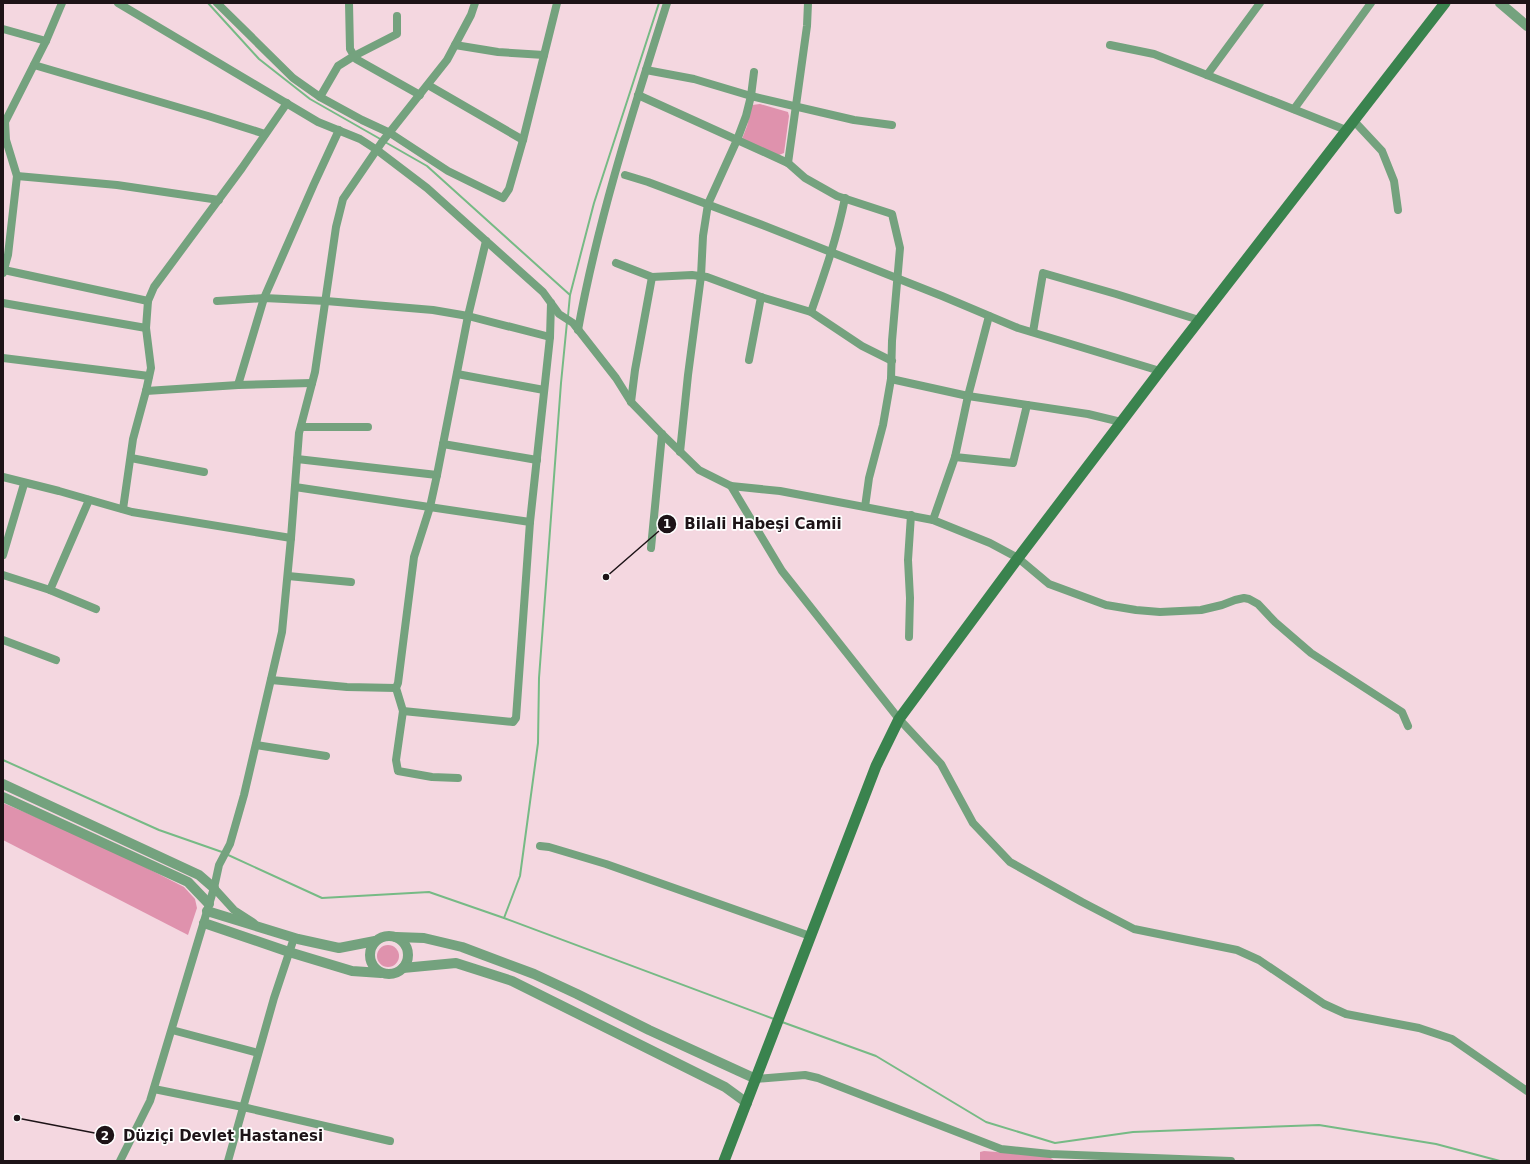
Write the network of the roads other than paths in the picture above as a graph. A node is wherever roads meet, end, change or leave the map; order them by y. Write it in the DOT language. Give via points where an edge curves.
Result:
graph roads {
  1 [pos="62,3"];
  2 [pos="118,3"];
  3 [pos="217,3"];
  4 [pos="349,3"];
  5 [pos="474,3"];
  6 [pos="557,3"];
  7 [pos="667,3"];
  8 [pos="808,3"];
  9 [pos="1260,3"];
  10 [pos="1371,3"];
  11 [pos="1445,3"];
  12 [pos="1500,3"];
  13 [pos="397,16"];
  14 [pos="1527,26"];
  15 [pos="3,29"];
  16 [pos="46,41"];
  17 [pos="454,45"];
  18 [pos="1110,45"];
  19 [pos="544,55"];
  20 [pos="354,56"];
  21 [pos="34,65"];
  22 [pos="646,70"];
  23 [pos="754,72"];
  24 [pos="1207,75"];
  25 [pos="428,85"];
  26 [pos="638,95"];
  27 [pos="420,96"];
  28 [pos="751,96"];
  29 [pos="320,97"];
  30 [pos="287,103"];
  31 [pos="796,107"];
  32 [pos="1294,109"];
  33 [pos="6,113"];
  34 [pos="1354,121"];
  35 [pos="892,125"];
  36 [pos="339,130"];
  37 [pos="1346,130"];
  38 [pos="265,134"];
  39 [pos="523,140"];
  40 [pos="737,140"];
  41 [pos="384,141"];
  42 [pos="788,163"];
  43 [pos="625,175"];
  44 [pos="17,176"];
  45 [pos="845,198"];
  46 [pos="219,200"];
  47 [pos="708,204"];
  48 [pos="1398,210"];
  49 [pos="486,242"];
  50 [pos="832,253"];
  51 [pos="616,263"];
  52 [pos="4,271"];
  53 [pos="701,276"];
  54 [pos="652,277"];
  55 [pos="898,279"];
  56 [pos="761,297"];
  57 [pos="264,298"];
  58 [pos="148,301"];
  59 [pos="217,301"];
  60 [pos="326,301"];
  61 [pos="3,303"];
  62 [pos="551,303"];
  63 [pos="811,312"];
  64 [pos="468,316"];
  65 [pos="989,316"];
  66 [pos="1199,320"];
  67 [pos="576,326"];
  68 [pos="146,328"];
  69 [pos="1033,332"];
  70 [pos="550,337"];
  71 [pos="3,358"];
  72 [pos="749,360"];
  73 [pos="892,361"];
  74 [pos="1160,371"];
  75 [pos="457,374"];
  76 [pos="149,376"];
  77 [pos="892,379"];
  78 [pos="312,383"];
  79 [pos="238,385"];
  80 [pos="544,390"];
  81 [pos="146,391"];
  82 [pos="968,396"];
  83 [pos="632,402"];
  84 [pos="1027,405"];
  85 [pos="1121,422"];
  86 [pos="301,427"];
  87 [pos="368,427"];
  88 [pos="662,434"];
  89 [pos="444,444"];
  90 [pos="680,452"];
  91 [pos="955,457"];
  92 [pos="131,458"];
  93 [pos="297,459"];
  94 [pos="537,460"];
  95 [pos="204,472"];
  96 [pos="437,475"];
  97 [pos="3,477"];
  98 [pos="24,484"];
  99 [pos="731,486"];
  100 [pos="295,487"];
  101 [pos="89,500"];
  102 [pos="430,507"];
  103 [pos="865,507"];
  104 [pos="123,509"];
  105 [pos="911,515"];
  106 [pos="933,520"];
  107 [pos="530,522"];
  108 [pos="291,538"];
  109 [pos="651,548"];
  110 [pos="3,554"];
  111 [pos="1018,558"];
  112 [pos="3,575"];
  113 [pos="288,576"];
  114 [pos="351,582"];
  115 [pos="50,590"];
  116 [pos="96,609"];
  117 [pos="909,637"];
  118 [pos="3,640"];
  119 [pos="56,660"];
  120 [pos="271,680"];
  121 [pos="396,688"];
  122 [pos="403,711"];
  123 [pos="899,719"];
  124 [pos="1408,726"];
  125 [pos="256,745"];
  126 [pos="326,756"];
  127 [pos="458,778"];
  128 [pos="3,784"];
  129 [pos="3,797"];
  130 [pos="540,846"];
  131 [pos="214,888"];
  132 [pos="208,907"];
  133 [pos="204,922"];
  134 [pos="260,927"];
  135 [pos="810,936"];
  136 [pos="396,937"];
  137 [pos="294,938"];
  138 [pos="375,941"];
  139 [pos="289,952"];
  140 [pos="403,968"];
  141 [pos="380,973"];
  142 [pos="172,1030"];
  143 [pos="258,1053"];
  144 [pos="756,1079"];
  145 [pos="154,1089"];
  146 [pos="1527,1091"];
  147 [pos="747,1103"];
  148 [pos="243,1107"];
  149 [pos="390,1141"];
  150 [pos="120,1161"];
  151 [pos="228,1161"];
  152 [pos="724,1161"];
  153 [pos="1231,1161"];
  1 -- 16 [label="street"];
  2 -- 30 [label="street"];
  3 -- 29 [label="street" via="293,78"];
  4 -- 20 [label="street" via="350,49"];
  5 -- 17 [label="street" via="471,15"];
  6 -- 19 [label="street"];
  7 -- 22 [label="street"];
  8 -- 31 [label="street"];
  9 -- 24 [label="street"];
  10 -- 32 [label="street"];
  11 -- 34 [label="main road"];
  12 -- 14 [label="street"];
  13 -- 20 [label="street" via="397,34"];
  15 -- 16 [label="street"];
  16 -- 21 [label="street"];
  17 -- 19 [label="street" via="498,52"];
  17 -- 25 [label="street" via="447,60"];
  18 -- 24 [label="street" via="1154,54"];
  19 -- 39 [label="street"];
  20 -- 27 [label="street"];
  20 -- 29 [label="street" via="338,66"];
  21 -- 33 [label="street"];
  21 -- 38 [label="street"];
  22 -- 26 [label="street"];
  22 -- 28 [label="street" via="694,79"];
  23 -- 28 [label="street"];
  24 -- 32 [label="street"];
  25 -- 27 [label="street"];
  25 -- 39 [label="street"];
  26 -- 40 [label="street"];
  26 -- 67 [label="street" via="610,187"];
  27 -- 41 [label="street"];
  28 -- 31 [label="street"];
  28 -- 40 [label="street"];
  29 -- 41 [label="street" via="362,120"];
  30 -- 36 [label="street" via="318,122"];
  30 -- 38 [label="street"];
  31 -- 35 [label="street" via="854,120"];
  31 -- 42 [label="street"];
  32 -- 37 [label="street"];
  33 -- 44 [label="street" via="6,140"];
  34 -- 37 [label="main road"];
  34 -- 48 [label="street" via="1382,151 1394,181"];
  36 -- 41 [label="street" via="360,139"];
  36 -- 57 [label="street"];
  37 -- 66 [label="main road"];
  38 -- 46 [label="street"];
  39 -- 41 [label="street" via="509,190 503,198"];
  40 -- 42 [label="street"];
  40 -- 47 [label="street"];
  41 -- 49 [label="street" via="427,188"];
  41 -- 60 [label="street" via="343,199 336,227"];
  42 -- 45 [label="street" via="805,178"];
  43 -- 47 [label="street"];
  44 -- 46 [label="street" via="117,185"];
  44 -- 52 [label="street"];
  45 -- 50 [label="street"];
  45 -- 55 [label="street" via="892,214 900,248"];
  46 -- 58 [label="street" via="154,287"];
  47 -- 50 [label="street"];
  47 -- 53 [label="street"];
  49 -- 62 [label="street" via="543,292"];
  49 -- 64 [label="street"];
  50 -- 55 [label="street"];
  50 -- 63 [label="street"];
  51 -- 54 [label="street"];
  52 -- 58 [label="street"];
  53 -- 54 [label="street"];
  53 -- 56 [label="street"];
  53 -- 90 [label="street"];
  54 -- 83 [label="street" via="635,370"];
  55 -- 65 [label="street"];
  55 -- 73 [label="street"];
  56 -- 63 [label="street"];
  56 -- 72 [label="street"];
  57 -- 59 [label="street"];
  57 -- 60 [label="street"];
  57 -- 79 [label="street"];
  58 -- 68 [label="street"];
  60 -- 64 [label="street" via="433,310"];
  60 -- 78 [label="street"];
  61 -- 68 [label="street"];
  62 -- 67 [label="street" via="559,314"];
  62 -- 70 [label="street"];
  63 -- 73 [label="street" via="862,346"];
  64 -- 70 [label="street"];
  64 -- 75 [label="street"];
  65 -- 69 [label="street"];
  65 -- 82 [label="street"];
  66 -- 69 [label="street" via="1043,273"];
  66 -- 74 [label="main road"];
  67 -- 83 [label="street"];
  68 -- 76 [label="street" via="151,368"];
  69 -- 74 [label="street"];
  70 -- 80 [label="street"];
  71 -- 76 [label="street"];
  73 -- 77 [label="street"];
  74 -- 85 [label="main road"];
  75 -- 80 [label="street"];
  75 -- 89 [label="street"];
  76 -- 81 [label="street"];
  77 -- 82 [label="street"];
  77 -- 103 [label="street" via="869,478"];
  78 -- 79 [label="street"];
  78 -- 86 [label="street"];
  79 -- 81 [label="street"];
  80 -- 94 [label="street"];
  81 -- 92 [label="street"];
  82 -- 84 [label="street"];
  82 -- 91 [label="street"];
  83 -- 88 [label="street"];
  84 -- 85 [label="street"];
  84 -- 91 [label="street" via="1013,463"];
  85 -- 111 [label="main road"];
  86 -- 87 [label="street"];
  86 -- 93 [label="street"];
  88 -- 90 [label="street"];
  88 -- 109 [label="street"];
  89 -- 94 [label="street"];
  89 -- 96 [label="street"];
  90 -- 99 [label="street" via="699,470"];
  91 -- 106 [label="street"];
  92 -- 95 [label="street"];
  92 -- 104 [label="street"];
  93 -- 96 [label="street"];
  93 -- 100 [label="street"];
  94 -- 107 [label="street"];
  96 -- 102 [label="street"];
  97 -- 98 [label="street"];
  98 -- 101 [label="street"];
  98 -- 110 [label="street"];
  99 -- 103 [label="street" via="780,491"];
  99 -- 123 [label="street" via="782,571"];
  100 -- 102 [label="street"];
  100 -- 108 [label="street"];
  101 -- 104 [label="street"];
  101 -- 115 [label="street"];
  102 -- 107 [label="street"];
  102 -- 121 [label="street" via="414,557"];
  103 -- 105 [label="street"];
  104 -- 108 [label="street"];
  105 -- 106 [label="street"];
  105 -- 117 [label="street" via="908,560"];
  106 -- 111 [label="street" via="990,543"];
  107 -- 122 [label="street" via="516,718 513,722"];
  108 -- 113 [label="street"];
  111 -- 123 [label="main road"];
  111 -- 124 [label="street" via="1049,584 1106,605 1160,612 1201,610 1235,600 1249,599 1258,604 1311,653 1402,712"];
  112 -- 115 [label="street"];
  113 -- 114 [label="street"];
  113 -- 120 [label="street" via="282,632"];
  115 -- 116 [label="street"];
  118 -- 119 [label="street"];
  120 -- 121 [label="street" via="347,687"];
  120 -- 125 [label="street"];
  121 -- 122 [label="street"];
  122 -- 127 [label="street" via="396,760 398,770 432,777"];
  123 -- 135 [label="main road" via="876,766"];
  123 -- 146 [label="street" via="941,764 973,823 1010,862 1134,929 1237,950 1258,960 1324,1004 1346,1014 1419,1028 1452,1039"];
  125 -- 126 [label="street"];
  125 -- 131 [label="street" via="230,844 219,865"];
  128 -- 131 [label="street" via="199,875"];
  129 -- 132 [label="street" via="188,882"];
  130 -- 135 [label="street" via="606,864"];
  131 -- 132 [label="street"];
  131 -- 134 [label="street" via="234,910"];
  132 -- 133 [label="street"];
  132 -- 134 [label="street"];
  133 -- 139 [label="street"];
  133 -- 142 [label="street"];
  134 -- 137 [label="street"];
  135 -- 144 [label="main road"];
  136 -- 138 [label="street" via="385,936"];
  136 -- 140 [label="street" via="408,949 408,960"];
  136 -- 144 [label="street" via="424,938 462,948 534,974"];
  137 -- 138 [label="street" via="339,948"];
  137 -- 139 [label="street"];
  138 -- 141 [label="street" via="370,950 370,961"];
  139 -- 141 [label="street" via="352,971"];
  139 -- 143 [label="street"];
  140 -- 141 [label="street" via="396,974"];
  140 -- 147 [label="street" via="456,963 512,981 725,1087"];
  142 -- 143 [label="street"];
  142 -- 145 [label="street"];
  143 -- 148 [label="street"];
  144 -- 147 [label="main road"];
  144 -- 153 [label="street" via="805,1075 818,1078 1001,1149 1050,1154"];
  145 -- 148 [label="street"];
  145 -- 150 [label="street"];
  147 -- 152 [label="main road"];
  148 -- 149 [label="street"];
  148 -- 151 [label="street"];
}
